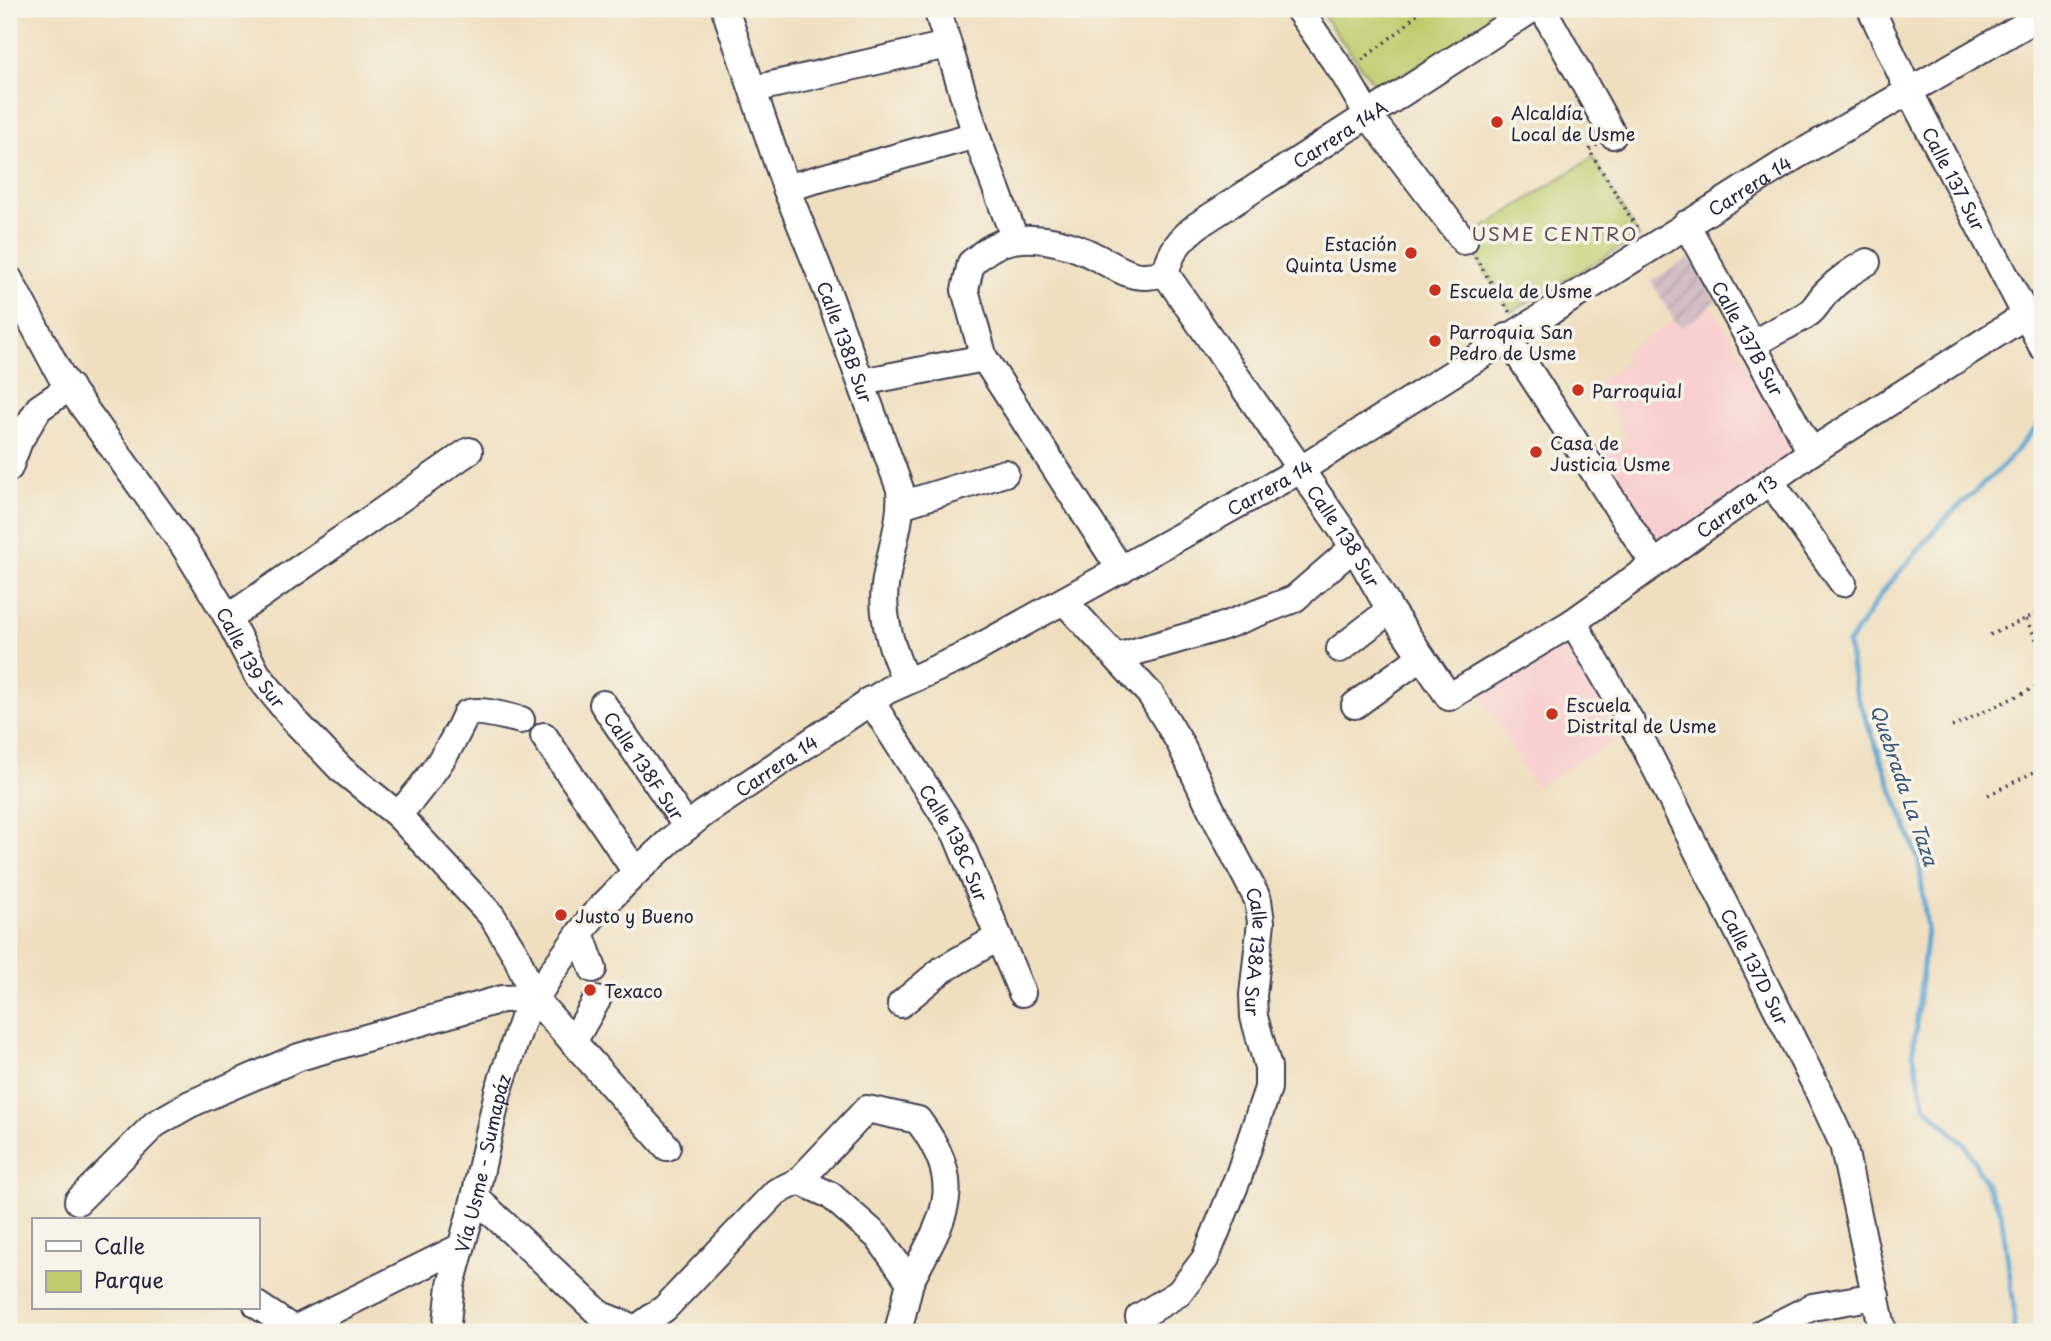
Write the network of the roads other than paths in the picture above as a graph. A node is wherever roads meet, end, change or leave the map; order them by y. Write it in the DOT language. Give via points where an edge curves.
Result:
graph roads {
  1 [pos="725,9"];
  2 [pos="937,9"];
  3 [pos="1298,9"];
  4 [pos="1532,9"];
  5 [pos="1543,9"];
  6 [pos="1871,9"];
  7 [pos="2042,15"];
  8 [pos="947,45"];
  9 [pos="754,89"];
  10 [pos="1909,91"];
  11 [pos="1368,115"];
  12 [pos="976,135"];
  13 [pos="1614,135"];
  14 [pos="786,188"];
  15 [pos="1686,224"];
  16 [pos="1015,239"];
  17 [pos="1464,241"];
  18 [pos="1867,262"];
  19 [pos="1165,273"];
  20 [pos="9,279"];
  21 [pos="2026,315"];
  22 [pos="1514,333"];
  23 [pos="1752,346"];
  24 [pos="2042,346"];
  25 [pos="984,358"];
  26 [pos="862,382"];
  27 [pos="69,387"];
  28 [pos="470,451"];
  29 [pos="1811,452"];
  30 [pos="9,468"];
  31 [pos="1300,470"];
  32 [pos="1005,472"];
  33 [pos="1770,481"];
  34 [pos="901,505"];
  35 [pos="1354,547"];
  36 [pos="1654,564"];
  37 [pos="1121,570"];
  38 [pos="1843,583"];
  39 [pos="1063,601"];
  40 [pos="1390,610"];
  41 [pos="228,618"];
  42 [pos="1573,622"];
  43 [pos="1340,649"];
  44 [pos="1117,657"];
  45 [pos="1420,657"];
  46 [pos="906,681"];
  47 [pos="1449,697"];
  48 [pos="870,700"];
  49 [pos="603,704"];
  50 [pos="1355,705"];
  51 [pos="521,720"];
  52 [pos="544,736"];
  53 [pos="398,815"];
  54 [pos="687,827"];
  55 [pos="636,872"];
  56 [pos="580,933"];
  57 [pos="999,936"];
  58 [pos="593,969"];
  59 [pos="1022,993"];
  60 [pos="534,998"];
  61 [pos="597,1000"];
  62 [pos="901,1004"];
  63 [pos="573,1042"];
  64 [pos="667,1147"];
  65 [pos="799,1181"];
  66 [pos="475,1197"];
  67 [pos="78,1201"];
  68 [pos="461,1247"];
  69 [pos="910,1282"];
  70 [pos="1876,1296"];
  71 [pos="259,1307"];
  72 [pos="1139,1317"];
  73 [pos="626,1329"];
  74 [pos="291,1331"];
  75 [pos="446,1332"];
  76 [pos="898,1332"];
  77 [pos="1763,1332"];
  78 [pos="1883,1332"];
  1 -- 9 [label="street, Calle 138B Sur"];
  2 -- 8 [label="street"];
  3 -- 11 [label="street"];
  4 -- 11 [label="street, Carrera 14A"];
  5 -- 13 [label="street"];
  6 -- 10 [label="street, Calle 137 Sur"];
  7 -- 10 [label="street, Carrera 14"];
  8 -- 9 [label="street"];
  8 -- 12 [label="street"];
  9 -- 14 [label="street, Calle 138B Sur"];
  10 -- 15 [label="street, Carrera 14"];
  10 -- 21 [label="street, Calle 137 Sur"];
  11 -- 17 [label="street"];
  11 -- 19 [label="street, Carrera 14A" via="1180,239"];
  12 -- 14 [label="street"];
  12 -- 16 [label="street"];
  14 -- 26 [label="street, Calle 138B Sur"];
  15 -- 22 [label="street, Carrera 14"];
  15 -- 23 [label="street, Calle 137B Sur"];
  16 -- 19 [label="street" via="1061,242 1144,278"];
  16 -- 25 [label="street" via="993,247 971,263 965,290"];
  18 -- 23 [label="street" via="1845,275 1807,314"];
  19 -- 31 [label="street, Calle 138 Sur"];
  20 -- 27 [label="street, Calle 139 Sur"];
  21 -- 24 [label="street, Calle 137 Sur"];
  21 -- 29 [label="street, Carrera 13"];
  22 -- 31 [label="street, Carrera 14"];
  22 -- 36 [label="street"];
  23 -- 29 [label="street, Calle 137B Sur"];
  25 -- 26 [label="street"];
  25 -- 37 [label="street"];
  26 -- 34 [label="street, Calle 138B Sur" via="900,489"];
  27 -- 30 [label="street" via="38,408"];
  27 -- 41 [label="street, Calle 139 Sur" via="184,546"];
  28 -- 41 [label="street"];
  29 -- 33 [label="street, Carrera 13"];
  31 -- 35 [label="street, Calle 138 Sur"];
  31 -- 37 [label="street, Carrera 14"];
  32 -- 34 [label="street"];
  33 -- 36 [label="street, Carrera 13"];
  33 -- 38 [label="street"];
  34 -- 46 [label="street, Calle 138B Sur" via="885,588 887,622"];
  35 -- 40 [label="street, Calle 138 Sur"];
  35 -- 44 [label="street" via="1294,599"];
  36 -- 42 [label="street, Carrera 13"];
  37 -- 39 [label="street, Carrera 14"];
  39 -- 44 [label="street, Calle 138A Sur"];
  39 -- 46 [label="street, Carrera 14" via="960,658"];
  40 -- 43 [label="street"];
  40 -- 45 [label="street, Calle 138 Sur"];
  41 -- 53 [label="street, Calle 139 Sur" via="257,674 294,720 341,769"];
  42 -- 47 [label="street, Carrera 13"];
  42 -- 70 [label="street, Calle 137D Sur" via="1643,743 1843,1144"];
  44 -- 72 [label="street, Calle 138A Sur" via="1151,695 1180,743 1258,900 1261,922 1253,1006 1268,1068 1268,1088 1205,1259 1179,1293"];
  45 -- 47 [label="street, Calle 138 Sur"];
  45 -- 50 [label="street"];
  46 -- 48 [label="street, Carrera 14"];
  48 -- 54 [label="street, Carrera 14"];
  48 -- 57 [label="street, Calle 138C Sur" via="956,834"];
  49 -- 54 [label="street, Calle 138F Sur"];
  51 -- 53 [label="street" via="477,710 467,714 431,776"];
  52 -- 55 [label="street"];
  53 -- 60 [label="street, Calle 139 Sur" via="492,916 516,955"];
  54 -- 55 [label="street, Carrera 14"];
  55 -- 56 [label="street, Carrera 14"];
  56 -- 58 [label="street"];
  56 -- 60 [label="street, Carrera 14"];
  57 -- 59 [label="street, Calle 138C Sur"];
  57 -- 62 [label="street" via="942,970"];
  60 -- 63 [label="street, Calle 139 Sur"];
  60 -- 66 [label="street, Vía Usme - Sumapáz" via="513,1043 498,1092"];
  60 -- 67 [label="street" via="502,999 299,1057 190,1104 155,1124"];
  61 -- 63 [label="street"];
  63 -- 64 [label="street, Calle 139 Sur"];
  65 -- 69 [label="street" via="830,1195 878,1237"];
  65 -- 69 [label="street" via="867,1109 918,1120 933,1140 948,1191 941,1222"];
  65 -- 73 [label="street" via="776,1192 665,1308"];
  66 -- 68 [label="street, Vía Usme - Sumapáz"];
  66 -- 73 [label="street" via="601,1315"];
  68 -- 74 [label="street"];
  68 -- 75 [label="street, Vía Usme - Sumapáz" via="447,1306"];
  69 -- 76 [label="street"];
  70 -- 77 [label="street" via="1812,1307"];
  70 -- 78 [label="street, Calle 137D Sur"];
  71 -- 74 [label="street"];
}
